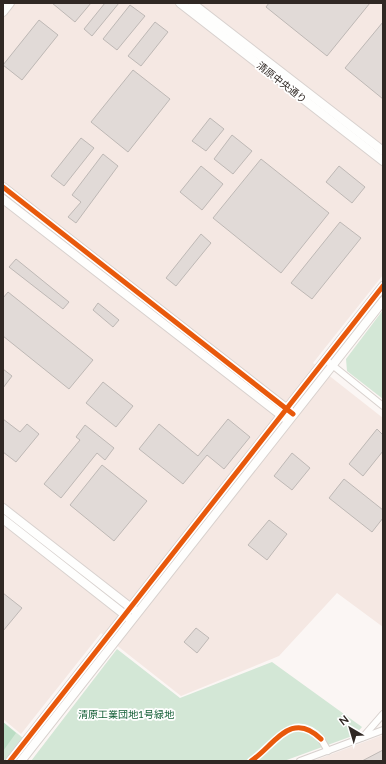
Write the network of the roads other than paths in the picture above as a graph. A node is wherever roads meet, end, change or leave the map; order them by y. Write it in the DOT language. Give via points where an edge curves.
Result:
graph roads {
  1 [pos="10,3"];
  2 [pos="180,3"];
  3 [pos="192,3"];
  4 [pos="3,12"];
  5 [pos="383,151"];
  6 [pos="383,161"];
  7 [pos="3,187"];
  8 [pos="3,199"];
  9 [pos="383,286"];
  10 [pos="383,301"];
  11 [pos="329,363"];
  12 [pos="383,406"];
  13 [pos="288,415"];
  14 [pos="3,508"];
  15 [pos="3,519"];
  16 [pos="134,610"];
  17 [pos="129,617"];
  18 [pos="383,714"];
  19 [pos="383,730"];
  20 [pos="362,738"];
  21 [pos="321,739"];
  22 [pos="328,751"];
  23 [pos="10,761"];
  24 [pos="21,761"];
  25 [pos="300,761"];
  1 -- 4 [label="street"];
  2 -- 6 [label="street, 清原中央通り"];
  3 -- 5 [label="street, 清原中央通り"];
  7 -- 13 [label="street"];
  8 -- 13 [label="street"];
  9 -- 11 [label="street"];
  10 -- 11 [label="street"];
  11 -- 12 [label="street"];
  11 -- 13 [label="street"];
  13 -- 16 [label="street"];
  14 -- 16 [label="street"];
  15 -- 17 [label="street"];
  16 -- 17 [label="street"];
  17 -- 23 [label="street"];
  17 -- 24 [label="street"];
  18 -- 20 [label="street"];
  19 -- 20 [label="street"];
  20 -- 22 [label="street"];
  21 -- 22 [label="street"];
  22 -- 25 [label="street"];
}
